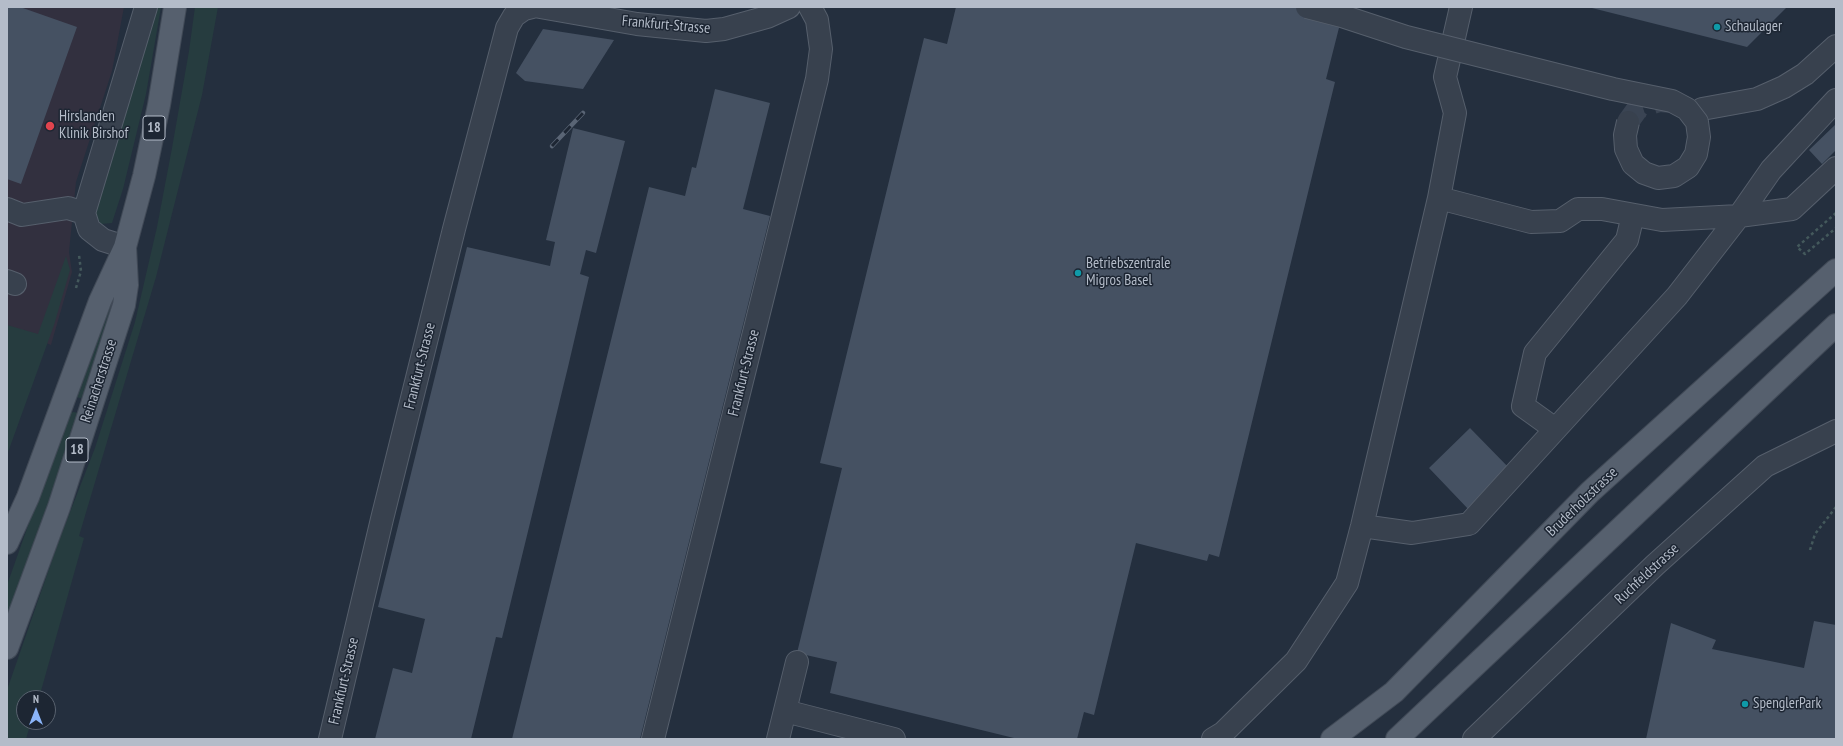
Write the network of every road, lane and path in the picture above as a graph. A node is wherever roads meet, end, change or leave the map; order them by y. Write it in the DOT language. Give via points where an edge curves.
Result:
graph roads {
  1 [pos="146,7"];
  2 [pos="175,7"];
  3 [pos="532,7"];
  4 [pos="540,7"];
  5 [pos="789,7"];
  6 [pos="810,7"];
  7 [pos="1307,7"];
  8 [pos="1461,7"];
  9 [pos="1836,46"];
  10 [pos="1836,100"];
  11 [pos="1702,109"];
  12 [pos="1628,122"];
  13 [pos="1836,168"];
  14 [pos="1440,198"];
  15 [pos="7,209"];
  16 [pos="84,213"];
  17 [pos="1836,213"];
  18 [pos="1633,215"];
  19 [pos="1739,216"];
  20 [pos="1836,228"];
  21 [pos="125,247"];
  22 [pos="1836,270"];
  23 [pos="74,293"];
  24 [pos="1836,325"];
  25 [pos="1555,429"];
  26 [pos="1836,431"];
  27 [pos="1836,507"];
  28 [pos="1362,526"];
  29 [pos="7,543"];
  30 [pos="1810,550"];
  31 [pos="7,648"];
  32 [pos="797,662"];
  33 [pos="785,711"];
  34 [pos="330,739"];
  35 [pos="653,739"];
  36 [pos="778,739"];
  37 [pos="894,739"];
  38 [pos="1213,739"];
  39 [pos="1332,739"];
  40 [pos="1397,739"];
  41 [pos="1474,739"];
  1 -- 16 [label="street"];
  2 -- 21 [label="main road, Reinacherstrasse / 18" via="159,105"];
  3 -- 34 [label="street, Frankfurt-Strasse" via="514,16 507,28 454,229"];
  4 -- 5 [label="street, Frankfurt-Strasse" via="637,24 706,31 724,29 766,17"];
  6 -- 35 [label="street, Frankfurt-Strasse" via="817,20 821,49 817,80"];
  7 -- 12 [label="street, bridge" via="1406,37 1672,101 1687,109 1697,122 1699,137 1696,154 1688,166 1674,176 1658,178 1644,173 1633,164 1626,149 1625,135"];
  8 -- 14 [label="street" via="1445,77 1455,113"];
  9 -- 11 [label="street" via="1805,74 1784,87 1757,99"];
  10 -- 19 [label="street" via="1771,170"];
  13 -- 19 [label="street" via="1792,209"];
  14 -- 18 [label="street" via="1531,222 1560,221 1578,209 1602,209"];
  14 -- 28 [label="street"];
  15 -- 16 [label="street" via="22,215 68,208"];
  16 -- 21 [label="street" via="89,230 103,240"];
  16 -- 23 [label="path" via="78,243 81,271"];
  17 -- 20 [label="path" via="1797,247 1805,254"];
  18 -- 19 [label="street" via="1662,220"];
  18 -- 25 [label="street" via="1627,240 1535,353 1523,406"];
  19 -- 25 [label="street" via="1677,296"];
  21 -- 29 [label="main road, Reinacherstrasse / 18" via="100,301 28,497"];
  21 -- 31 [label="main road, Reinacherstrasse / 18" via="127,285 124,305 59,507"];
  22 -- 39 [label="main road, Bruderholzstrasse" via="1590,492 1394,692"];
  24 -- 40 [label="main road"];
  25 -- 28 [label="street" via="1469,524 1412,533"];
  26 -- 41 [label="street, Ruchfeldstrasse" via="1765,466 1655,565"];
  27 -- 30 [label="path" via="1816,534"];
  28 -- 38 [label="street" via="1347,583 1296,660 1223,733"];
  32 -- 33 [label="street"];
  33 -- 36 [label="street"];
  33 -- 37 [label="street"];
}
